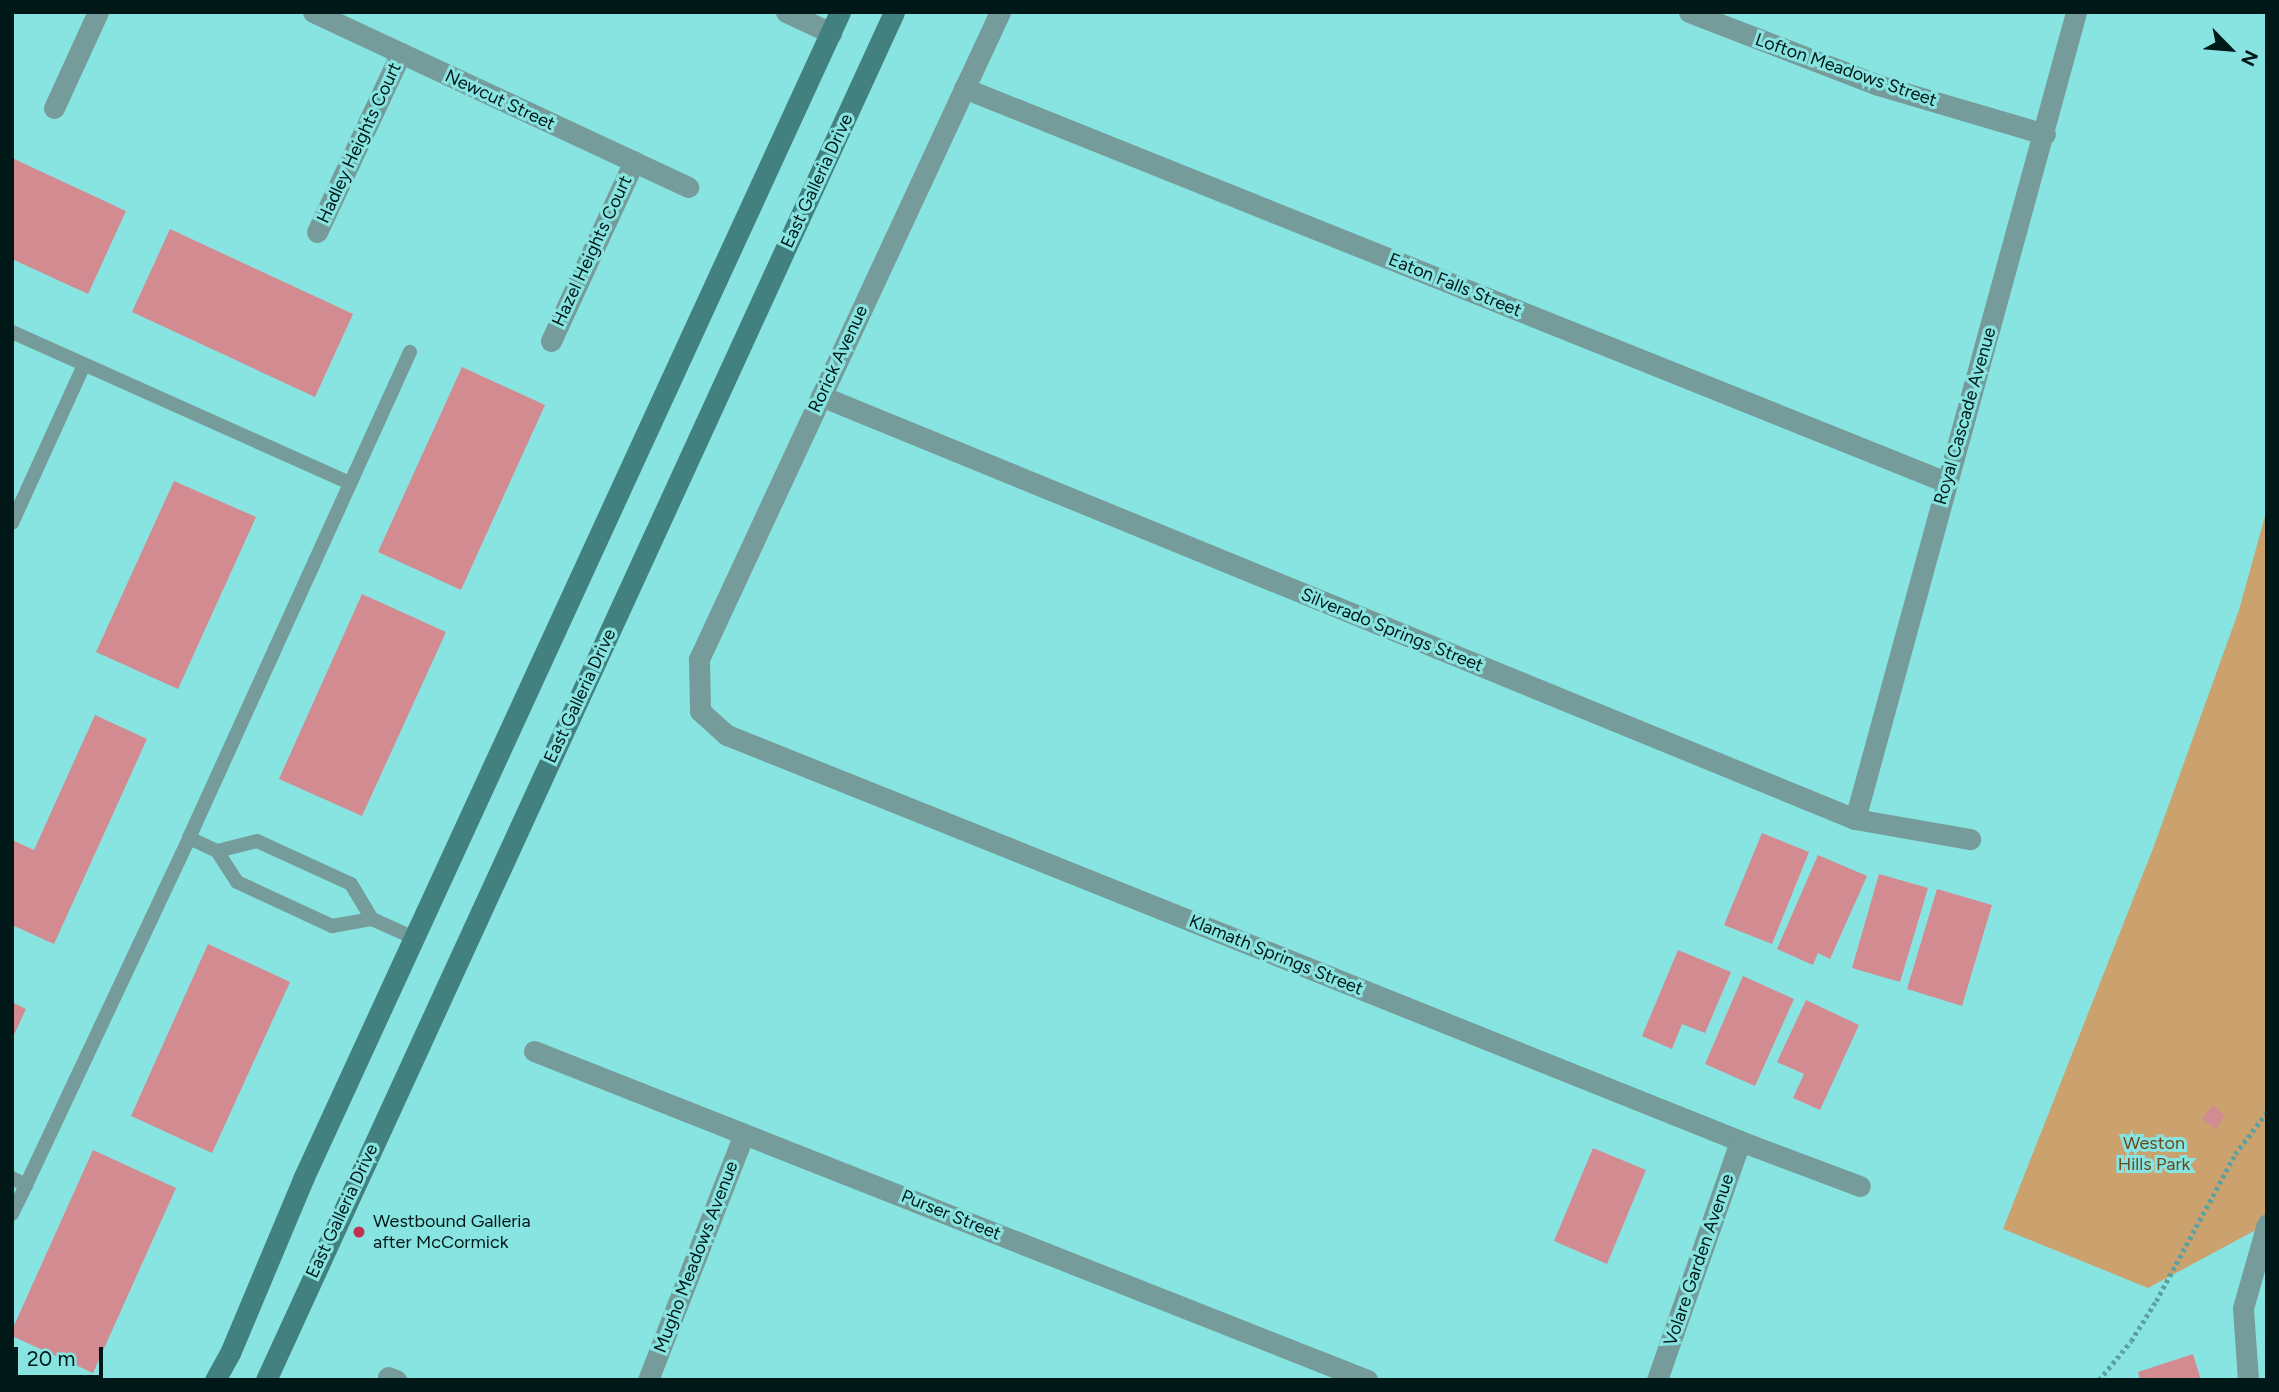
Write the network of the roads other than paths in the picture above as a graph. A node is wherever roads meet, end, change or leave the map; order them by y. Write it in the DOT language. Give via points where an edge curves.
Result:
graph roads {
  1 [pos="98,12"];
  2 [pos="313,12"];
  3 [pos="786,12"];
  4 [pos="840,12"];
  5 [pos="894,12"];
  6 [pos="1000,12"];
  7 [pos="1689,12"];
  8 [pos="2076,12"];
  9 [pos="345,19"];
  10 [pos="831,33"];
  11 [pos="401,53"];
  12 [pos="964,88"];
  13 [pos="54,108"];
  14 [pos="2045,134"];
  15 [pos="634,162"];
  16 [pos="688,187"];
  17 [pos="317,232"];
  18 [pos="12,332"];
  19 [pos="551,341"];
  20 [pos="410,352"];
  21 [pos="84,365"];
  22 [pos="821,396"];
  23 [pos="1946,482"];
  24 [pos="349,483"];
  25 [pos="12,523"];
  26 [pos="700,710"];
  27 [pos="1855,819"];
  28 [pos="189,838"];
  29 [pos="1970,839"];
  30 [pos="217,850"];
  31 [pos="372,919"];
  32 [pos="414,938"];
  33 [pos="534,1051"];
  34 [pos="744,1134"];
  35 [pos="1740,1141"];
  36 [pos="19,1181"];
  37 [pos="1860,1186"];
  38 [pos="12,1214"];
  39 [pos="2267,1224"];
  40 [pos="215,1380"];
  41 [pos="265,1380"];
  42 [pos="648,1380"];
  43 [pos="1367,1380"];
  44 [pos="1657,1380"];
  45 [pos="2248,1380"];
  1 -- 13 [label="street"];
  2 -- 9 [label="street, Newcut Street"];
  3 -- 10 [label="street"];
  4 -- 10 [label="main road"];
  5 -- 41 [label="main road, East Galleria Drive"];
  6 -- 12 [label="street, Rorick Avenue"];
  7 -- 14 [label="street, Lofton Meadows Street" via="1878,85"];
  8 -- 14 [label="street, Royal Cascade Avenue"];
  9 -- 11 [label="street, Newcut Street"];
  10 -- 32 [label="main road"];
  11 -- 15 [label="street, Newcut Street"];
  11 -- 17 [label="street, Hadley Heights Court"];
  12 -- 22 [label="street, Rorick Avenue"];
  12 -- 23 [label="street, Eaton Falls Street"];
  14 -- 23 [label="street, Royal Cascade Avenue"];
  15 -- 16 [label="street, Newcut Street"];
  15 -- 19 [label="street, Hazel Heights Court"];
  18 -- 21 [label="lane"];
  20 -- 24 [label="lane"];
  21 -- 24 [label="lane"];
  21 -- 25 [label="lane"];
  22 -- 26 [label="street, Rorick Avenue" via="699,659"];
  22 -- 27 [label="street, Silverado Springs Street"];
  23 -- 27 [label="street, Royal Cascade Avenue"];
  24 -- 28 [label="lane"];
  26 -- 35 [label="street, Klamath Springs Street" via="727,735"];
  27 -- 29 [label="street, Silverado Springs Street"];
  28 -- 30 [label="lane"];
  28 -- 36 [label="lane"];
  30 -- 31 [label="lane" via="237,882 332,926"];
  30 -- 31 [label="lane" via="257,841 351,884"];
  31 -- 32 [label="lane"];
  32 -- 40 [label="main road"];
  33 -- 34 [label="street, Purser Street"];
  34 -- 42 [label="street, Mugho Meadows Avenue"];
  34 -- 43 [label="street, Purser Street"];
  35 -- 37 [label="street, Klamath Springs Street"];
  35 -- 44 [label="street, Volare Garden Avenue"];
  36 -- 38 [label="lane"];
  39 -- 45 [label="street" via="2243,1308"];
}
